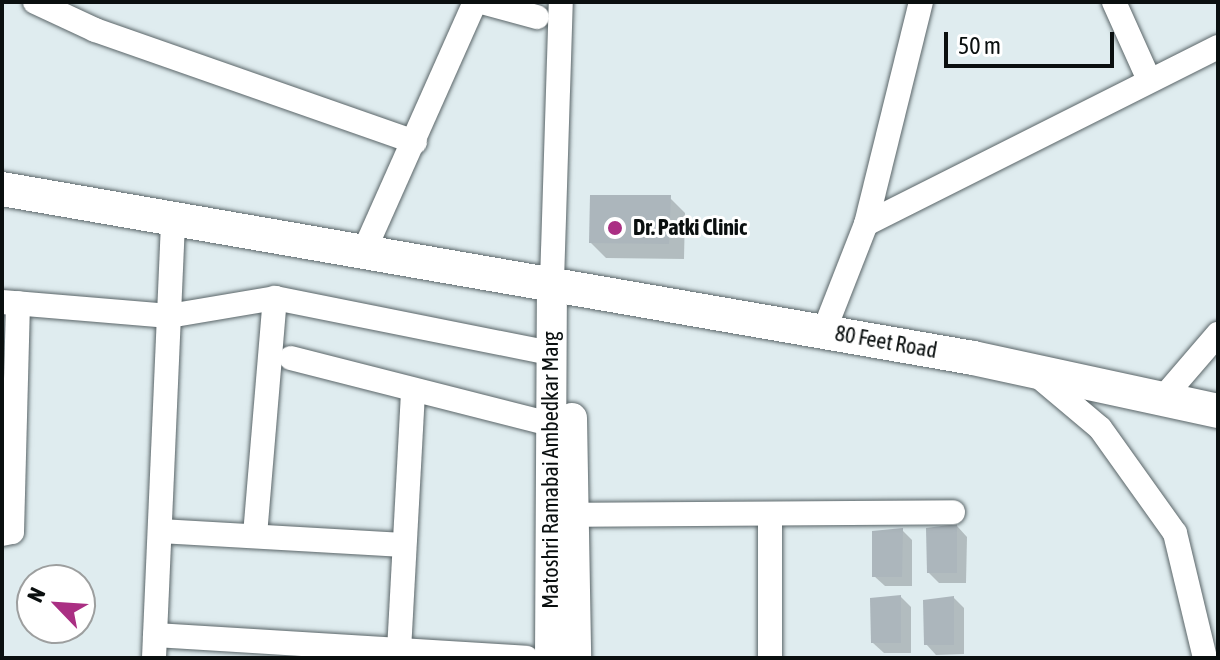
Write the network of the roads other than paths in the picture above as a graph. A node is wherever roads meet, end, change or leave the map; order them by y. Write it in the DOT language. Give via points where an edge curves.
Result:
graph roads {
  1 [pos="35,2"];
  2 [pos="475,2"];
  3 [pos="482,2"];
  4 [pos="561,2"];
  5 [pos="921,2"];
  6 [pos="1114,2"];
  7 [pos="537,17"];
  8 [pos="1218,47"];
  9 [pos="1149,80"];
  10 [pos="415,142"];
  11 [pos="2,189"];
  12 [pos="173,217"];
  13 [pos="866,224"];
  14 [pos="365,249"];
  15 [pos="553,293"];
  16 [pos="275,298"];
  17 [pos="10,302"];
  18 [pos="169,316"];
  19 [pos="824,331"];
  20 [pos="1218,334"];
  21 [pos="550,353"];
  22 [pos="291,358"];
  23 [pos="1032,371"];
  24 [pos="413,390"];
  25 [pos="1162,399"];
  26 [pos="1218,411"];
  27 [pos="553,425"];
  28 [pos="953,512"];
  29 [pos="564,514"];
  30 [pos="770,514"];
  31 [pos="160,531"];
  32 [pos="2,534"];
  33 [pos="255,535"];
  34 [pos="404,545"];
  35 [pos="155,646"];
  36 [pos="399,651"];
  37 [pos="372,654"];
  38 [pos="526,658"];
  39 [pos="550,658"];
  40 [pos="576,658"];
  41 [pos="770,658"];
  42 [pos="1205,658"];
  1 -- 10 [label="street" via="95,30"];
  2 -- 10 [label="street"];
  3 -- 7 [label="street"];
  4 -- 15 [label="street"];
  5 -- 13 [label="street"];
  6 -- 9 [label="street"];
  8 -- 9 [label="street"];
  9 -- 13 [label="street"];
  10 -- 14 [label="street"];
  11 -- 12 [label="main road, 80 Feet Road"];
  12 -- 14 [label="main road, 80 Feet Road"];
  12 -- 18 [label="street"];
  13 -- 19 [label="street"];
  14 -- 15 [label="main road, 80 Feet Road"];
  15 -- 19 [label="main road, 80 Feet Road"];
  15 -- 21 [label="street, Matoshri Ramabai Ambedkar Marg"];
  15 -- 29 [label="street" via="566,321"];
  16 -- 18 [label="street"];
  16 -- 21 [label="street"];
  16 -- 33 [label="street"];
  17 -- 18 [label="street"];
  17 -- 32 [label="street" via="12,532"];
  18 -- 31 [label="street"];
  19 -- 23 [label="main road, 80 Feet Road"];
  20 -- 25 [label="street"];
  21 -- 27 [label="street, Matoshri Ramabai Ambedkar Marg"];
  22 -- 24 [label="street"];
  23 -- 25 [label="main road, 80 Feet Road"];
  23 -- 42 [label="street" via="1100,428 1175,533"];
  24 -- 27 [label="street"];
  24 -- 34 [label="street"];
  25 -- 26 [label="main road, 80 Feet Road"];
  27 -- 29 [label="street, Matoshri Ramabai Ambedkar Marg"];
  28 -- 30 [label="street"];
  29 -- 30 [label="street"];
  29 -- 39 [label="street, Matoshri Ramabai Ambedkar Marg"];
  29 -- 40 [label="street"];
  30 -- 41 [label="street"];
  31 -- 33 [label="street"];
  31 -- 35 [label="street"];
  33 -- 34 [label="street"];
  34 -- 36 [label="street"];
  35 -- 37 [label="street"];
  36 -- 37 [label="street"];
  36 -- 38 [label="street"];
}
